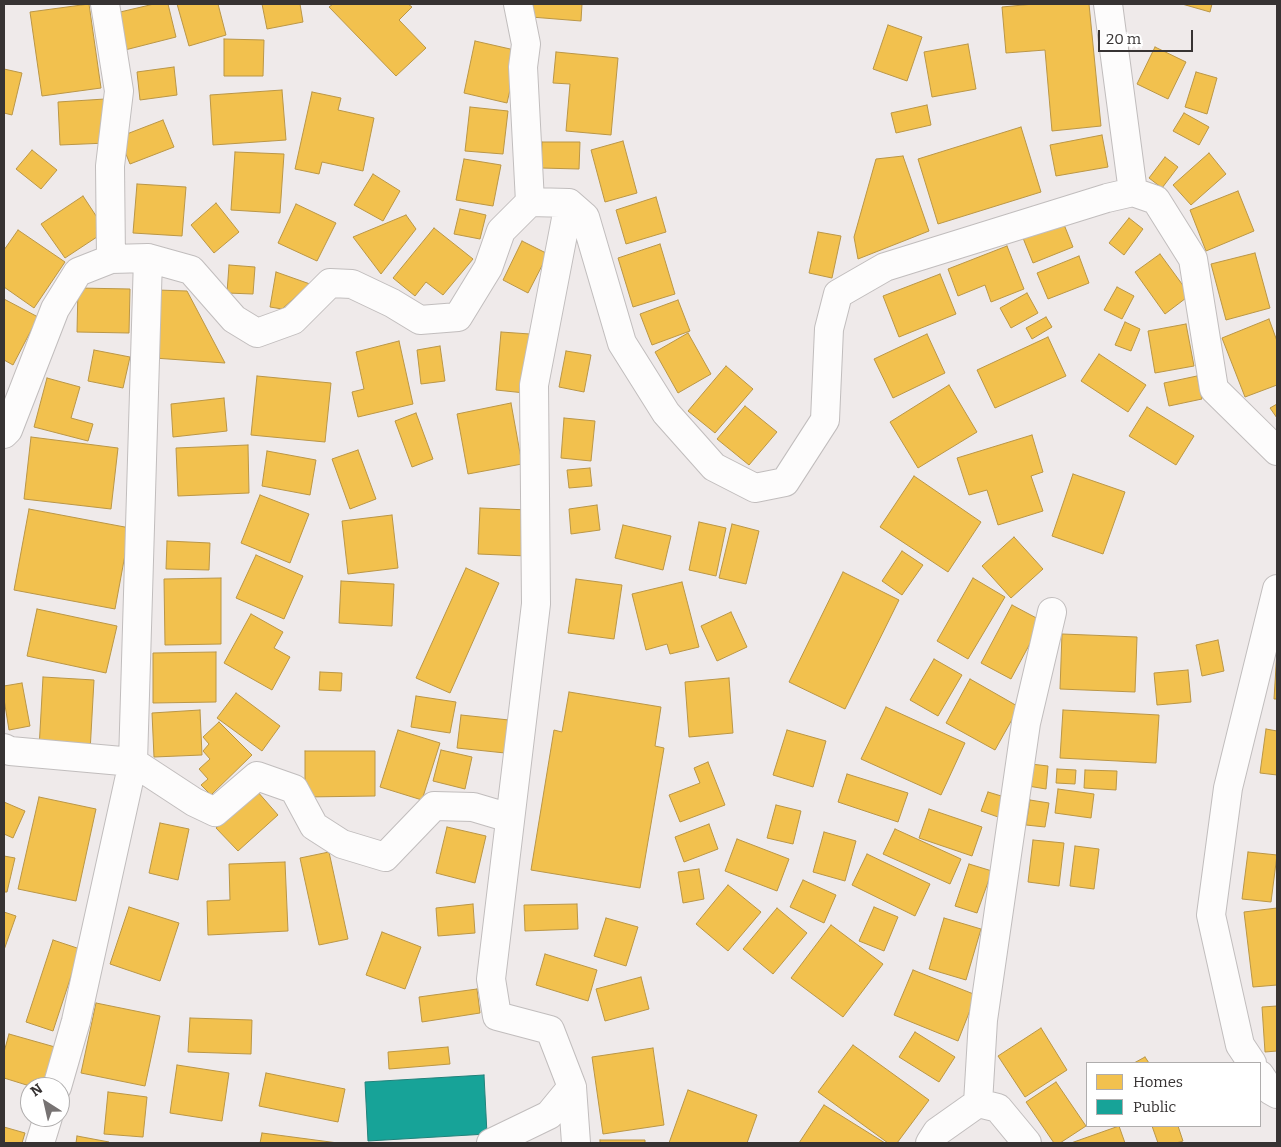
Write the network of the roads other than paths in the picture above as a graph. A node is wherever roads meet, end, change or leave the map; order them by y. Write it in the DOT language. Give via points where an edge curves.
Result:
graph roads {
  1 [pos="105,4"];
  2 [pos="518,4"];
  3 [pos="1108,4"];
  4 [pos="1133,192"];
  5 [pos="530,202"];
  6 [pos="569,204"];
  7 [pos="148,258"];
  8 [pos="111,259"];
  9 [pos="4,434"];
  10 [pos="1277,451"];
  11 [pos="1277,589"];
  12 [pos="1052,612"];
  13 [pos="4,748"];
  14 [pos="133,762"];
  15 [pos="510,818"];
  16 [pos="1251,1062"];
  17 [pos="1261,1076"];
  18 [pos="59,1077"];
  19 [pos="572,1087"];
  20 [pos="1277,1094"];
  21 [pos="978,1103"];
  22 [pos="45,1127"];
  23 [pos="40,1143"];
  24 [pos="491,1143"];
  25 [pos="576,1143"];
  26 [pos="930,1143"];
  27 [pos="1027,1143"];
  1 -- 8 [label="street" via="119,91 110,166"];
  2 -- 5 [label="street" via="526,44 523,67"];
  3 -- 4 [label="street"];
  4 -- 6 [label="street" via="885,267 838,294 829,329 825,420 785,482 755,488 714,467 666,413 622,343 585,217"];
  4 -- 10 [label="street" via="1156,200 1193,259 1214,389"];
  5 -- 6 [label="street"];
  5 -- 7 [label="street" via="501,231 488,268 458,317 420,320 392,302 352,284 330,283 293,320 257,333 234,319 191,270"];
  6 -- 15 [label="street" via="534,385 536,604"];
  7 -- 8 [label="street"];
  7 -- 14 [label="street"];
  8 -- 9 [label="street" via="78,272 55,309"];
  11 -- 16 [label="street" via="1228,788 1211,915 1240,1045"];
  12 -- 21 [label="street" via="1026,723 983,1020"];
  13 -- 14 [label="street"];
  14 -- 15 [label="street" via="215,812 257,776 294,790 314,826 342,844 385,857 434,806 472,808"];
  14 -- 18 [label="street" via="76,1021"];
  15 -- 19 [label="street" via="491,979 497,1016 550,1030"];
  17 -- 20 [label="street"];
  19 -- 24 [label="street" via="549,1115"];
  19 -- 25 [label="street"];
  21 -- 26 [label="street" via="937,1132"];
  21 -- 27 [label="street" via="998,1108"];
  22 -- 23 [label="street"];
}
